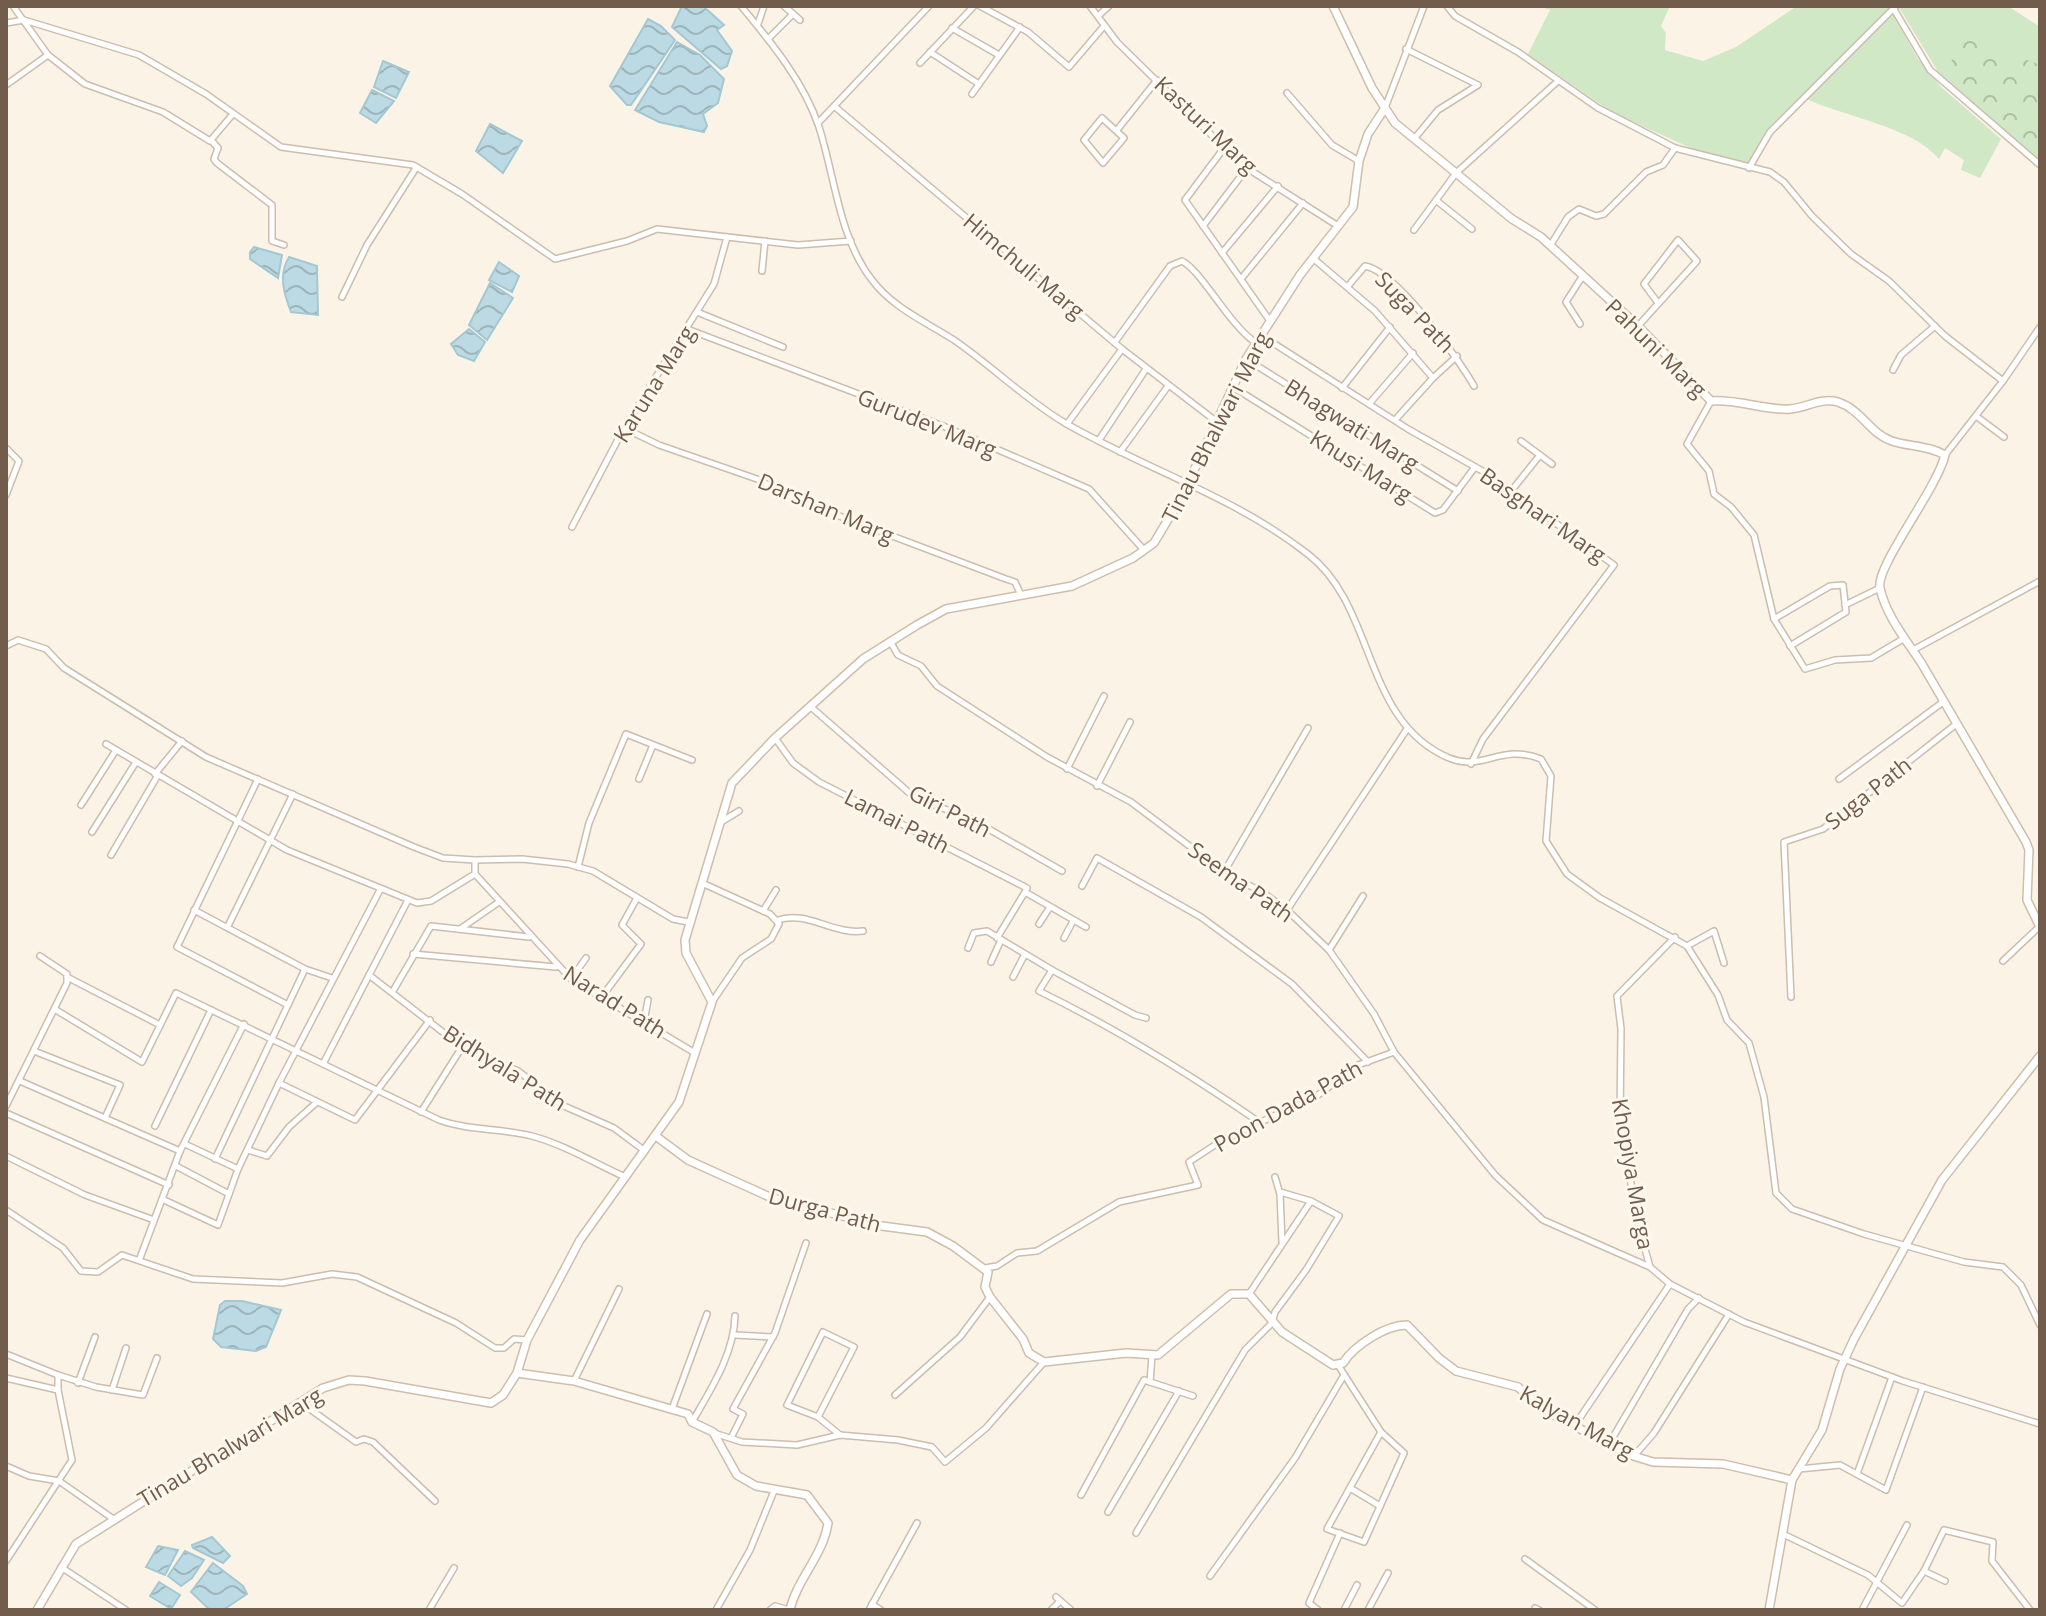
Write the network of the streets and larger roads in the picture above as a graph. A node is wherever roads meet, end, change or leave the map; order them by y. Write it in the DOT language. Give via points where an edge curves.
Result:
graph roads {
  1 [pos="13,6"];
  2 [pos="741,6"];
  3 [pos="764,6"];
  4 [pos="784,6"];
  5 [pos="929,6"];
  6 [pos="977,6"];
  7 [pos="1090,6"];
  8 [pos="1109,6"];
  9 [pos="1333,6"];
  10 [pos="1424,6"];
  11 [pos="1447,6"];
  12 [pos="1893,7"];
  13 [pos="793,14"];
  14 [pos="1098,16"];
  15 [pos="24,20"];
  16 [pos="800,20"];
  17 [pos="6,23"];
  18 [pos="758,25"];
  19 [pos="1104,26"];
  20 [pos="1020,27"];
  21 [pos="952,28"];
  22 [pos="768,39"];
  23 [pos="1406,49"];
  24 [pos="930,52"];
  25 [pos="48,55"];
  26 [pos="999,55"];
  27 [pos="920,63"];
  28 [pos="1157,80"];
  29 [pos="1558,81"];
  30 [pos="979,84"];
  31 [pos="6,85"];
  32 [pos="1287,93"];
  33 [pos="972,94"];
  34 [pos="834,106"];
  35 [pos="1385,108"];
  36 [pos="233,114"];
  37 [pos="818,123"];
  38 [pos="1117,130"];
  39 [pos="1414,139"];
  40 [pos="211,140"];
  41 [pos="1224,148"];
  42 [pos="1675,148"];
  43 [pos="1359,161"];
  44 [pos="2040,165"];
  45 [pos="416,168"];
  46 [pos="1247,168"];
  47 [pos="1749,168"];
  48 [pos="1456,173"];
  49 [pos="1278,186"];
  50 [pos="1437,201"];
  51 [pos="1303,203"];
  52 [pos="1203,226"];
  53 [pos="1339,226"];
  54 [pos="1472,229"];
  55 [pos="1414,230"];
  56 [pos="727,237"];
  57 [pos="765,241"];
  58 [pos="851,241"];
  59 [pos="284,245"];
  60 [pos="1550,247"];
  61 [pos="1222,253"];
  62 [pos="1314,259"];
  63 [pos="762,271"];
  64 [pos="1582,277"];
  65 [pos="1241,279"];
  66 [pos="1348,286"];
  67 [pos="342,297"];
  68 [pos="1658,303"];
  69 [pos="697,312"];
  70 [pos="1270,321"];
  71 [pos="1580,324"];
  72 [pos="1638,326"];
  73 [pos="1935,326"];
  74 [pos="1390,327"];
  75 [pos="2040,327"];
  76 [pos="687,329"];
  77 [pos="1262,336"];
  78 [pos="1115,342"];
  79 [pos="1256,343"];
  80 [pos="783,347"];
  81 [pos="1122,349"];
  82 [pos="1413,353"];
  83 [pos="1457,356"];
  84 [pos="1246,359"];
  85 [pos="1146,369"];
  86 [pos="1893,370"];
  87 [pos="1433,378"];
  88 [pos="2003,381"];
  89 [pos="1168,386"];
  90 [pos="1474,386"];
  91 [pos="1233,387"];
  92 [pos="1342,388"];
  93 [pos="1711,401"];
  94 [pos="1369,404"];
  95 [pos="1976,416"];
  96 [pos="1395,420"];
  97 [pos="1217,422"];
  98 [pos="1067,424"];
  99 [pos="624,428"];
  100 [pos="2004,437"];
  101 [pos="1099,440"];
  102 [pos="1521,441"];
  103 [pos="6,448"];
  104 [pos="1120,452"];
  105 [pos="1540,455"];
  106 [pos="1945,455"];
  107 [pos="1552,464"];
  108 [pos="1475,467"];
  109 [pos="1188,483"];
  110 [pos="1512,490"];
  111 [pos="1458,491"];
  112 [pos="6,495"];
  113 [pos="572,527"];
  114 [pos="1144,550"];
  115 [pos="2040,581"];
  116 [pos="1880,588"];
  117 [pos="1021,596"];
  118 [pos="1845,605"];
  119 [pos="1774,619"];
  120 [pos="1903,639"];
  121 [pos="890,641"];
  122 [pos="6,646"];
  123 [pos="1790,646"];
  124 [pos="1913,650"];
  125 [pos="1104,696"];
  126 [pos="1943,702"];
  127 [pos="811,707"];
  128 [pos="1130,722"];
  129 [pos="1955,725"];
  130 [pos="1308,728"];
  131 [pos="1407,729"];
  132 [pos="775,738"];
  133 [pos="182,741"];
  134 [pos="106,744"];
  135 [pos="653,745"];
  136 [pos="116,750"];
  137 [pos="692,760"];
  138 [pos="136,762"];
  139 [pos="1471,764"];
  140 [pos="1067,769"];
  141 [pos="157,774"];
  142 [pos="258,779"];
  143 [pos="639,779"];
  144 [pos="1839,779"];
  145 [pos="1097,786"];
  146 [pos="293,794"];
  147 [pos="81,805"];
  148 [pos="739,811"];
  149 [pos="236,822"];
  150 [pos="721,822"];
  151 [pos="92,832"];
  152 [pos="269,840"];
  153 [pos="111,855"];
  154 [pos="475,860"];
  155 [pos="578,867"];
  156 [pos="1062,871"];
  157 [pos="1224,872"];
  158 [pos="475,874"];
  159 [pos="702,883"];
  160 [pos="1082,886"];
  161 [pos="380,890"];
  162 [pos="776,890"];
  163 [pos="1025,892"];
  164 [pos="1363,896"];
  165 [pos="637,898"];
  166 [pos="408,900"];
  167 [pos="499,902"];
  168 [pos="1050,907"];
  169 [pos="194,910"];
  170 [pos="1287,910"];
  171 [pos="763,911"];
  172 [pos="778,920"];
  173 [pos="1073,921"];
  174 [pos="688,922"];
  175 [pos="1039,924"];
  176 [pos="228,926"];
  177 [pos="2040,926"];
  178 [pos="1086,927"];
  179 [pos="460,929"];
  180 [pos="863,931"];
  181 [pos="529,937"];
  182 [pos="1675,937"];
  183 [pos="1064,938"];
  184 [pos="999,939"];
  185 [pos="1687,946"];
  186 [pos="968,948"];
  187 [pos="1329,950"];
  188 [pos="413,954"];
  189 [pos="1025,954"];
  190 [pos="40,956"];
  191 [pos="586,958"];
  192 [pos="2003,961"];
  193 [pos="991,962"];
  194 [pos="1724,963"];
  195 [pos="558,967"];
  196 [pos="305,969"];
  197 [pos="1052,970"];
  198 [pos="369,975"];
  199 [pos="67,977"];
  200 [pos="1013,977"];
  201 [pos="332,978"];
  202 [pos="571,979"];
  203 [pos="393,991"];
  204 [pos="1791,997"];
  205 [pos="601,998"];
  206 [pos="648,1000"];
  207 [pos="712,1002"];
  208 [pos="288,1005"];
  209 [pos="56,1010"];
  210 [pos="211,1010"];
  211 [pos="1146,1018"];
  212 [pos="430,1020"];
  213 [pos="644,1022"];
  214 [pos="244,1024"];
  215 [pos="160,1025"];
  216 [pos="271,1037"];
  217 [pos="462,1047"];
  218 [pos="34,1051"];
  219 [pos="296,1051"];
  220 [pos="1394,1052"];
  221 [pos="696,1053"];
  222 [pos="2040,1056"];
  223 [pos="1368,1062"];
  224 [pos="323,1064"];
  225 [pos="19,1081"];
  226 [pos="279,1083"];
  227 [pos="379,1090"];
  228 [pos="317,1102"];
  229 [pos="6,1106"];
  230 [pos="421,1112"];
  231 [pos="6,1113"];
  232 [pos="105,1118"];
  233 [pos="1260,1122"];
  234 [pos="155,1126"];
  235 [pos="657,1137"];
  236 [pos="185,1143"];
  237 [pos="248,1150"];
  238 [pos="180,1151"];
  239 [pos="646,1152"];
  240 [pos="6,1156"];
  241 [pos="215,1159"];
  242 [pos="176,1166"];
  243 [pos="238,1169"];
  244 [pos="1275,1177"];
  245 [pos="626,1178"];
  246 [pos="169,1185"];
  247 [pos="1280,1192"];
  248 [pos="229,1194"];
  249 [pos="164,1200"];
  250 [pos="1311,1201"];
  251 [pos="6,1210"];
  252 [pos="154,1220"];
  253 [pos="806,1243"];
  254 [pos="1282,1243"];
  255 [pos="1907,1243"];
  256 [pos="140,1258"];
  257 [pos="1650,1267"];
  258 [pos="985,1268"];
  259 [pos="1670,1284"];
  260 [pos="619,1289"];
  261 [pos="1249,1294"];
  262 [pos="990,1297"];
  263 [pos="1699,1298"];
  264 [pos="707,1314"];
  265 [pos="1729,1314"];
  266 [pos="735,1316"];
  267 [pos="1272,1323"];
  268 [pos="2040,1325"];
  269 [pos="735,1335"];
  270 [pos="95,1337"];
  271 [pos="773,1337"];
  272 [pos="527,1340"];
  273 [pos="126,1348"];
  274 [pos="6,1354"];
  275 [pos="1152,1355"];
  276 [pos="157,1358"];
  277 [pos="1844,1359"];
  278 [pos="1044,1362"];
  279 [pos="1338,1365"];
  280 [pos="517,1373"];
  281 [pos="58,1375"];
  282 [pos="1344,1375"];
  283 [pos="1892,1377"];
  284 [pos="6,1378"];
  285 [pos="574,1381"];
  286 [pos="1150,1382"];
  287 [pos="78,1383"];
  288 [pos="1923,1387"];
  289 [pos="58,1390"];
  290 [pos="112,1390"];
  291 [pos="1179,1391"];
  292 [pos="895,1395"];
  293 [pos="1193,1396"];
  294 [pos="300,1402"];
  295 [pos="672,1409"];
  296 [pos="818,1417"];
  297 [pos="692,1422"];
  298 [pos="2040,1424"];
  299 [pos="1575,1425"];
  300 [pos="713,1432"];
  301 [pos="1381,1432"];
  302 [pos="840,1435"];
  303 [pos="731,1438"];
  304 [pos="1609,1444"];
  305 [pos="1634,1456"];
  306 [pos="6,1466"];
  307 [pos="1799,1469"];
  308 [pos="1857,1474"];
  309 [pos="1792,1480"];
  310 [pos="59,1481"];
  311 [pos="1350,1488"];
  312 [pos="774,1491"];
  313 [pos="1081,1495"];
  314 [pos="435,1501"];
  315 [pos="1380,1506"];
  316 [pos="1108,1512"];
  317 [pos="112,1518"];
  318 [pos="917,1523"];
  319 [pos="1907,1525"];
  320 [pos="1136,1533"];
  321 [pos="1340,1533"];
  322 [pos="1785,1535"];
  323 [pos="1525,1559"];
  324 [pos="6,1561"];
  325 [pos="61,1567"];
  326 [pos="454,1568"];
  327 [pos="1924,1571"];
  328 [pos="1388,1573"];
  329 [pos="1210,1576"];
  330 [pos="1877,1581"];
  331 [pos="1945,1581"];
  332 [pos="1357,1585"];
  333 [pos="868,1608"];
  334 [pos="37,1610"];
  335 [pos="126,1610"];
  336 [pos="429,1610"];
  337 [pos="716,1610"];
  338 [pos="770,1610"];
  339 [pos="790,1610"];
  340 [pos="881,1610"];
  341 [pos="1051,1610"];
  342 [pos="1071,1610"];
  343 [pos="1318,1610"];
  344 [pos="1344,1610"];
  345 [pos="1368,1610"];
  346 [pos="1595,1610"];
  347 [pos="1769,1610"];
  348 [pos="1862,1610"];
  349 [pos="2030,1610"];
  1 -- 15 [label="street"];
  2 -- 18 [label="street"];
  3 -- 18 [label="street"];
  4 -- 13 [label="street"];
  5 -- 34 [label="street"];
  6 -- 20 [label="street"];
  6 -- 21 [label="street"];
  7 -- 14 [label="street, Kasturi Marg"];
  8 -- 14 [label="street"];
  9 -- 35 [label="street, Pahuni Marg"];
  10 -- 23 [label="street, Tinau Bhalwari Marg"];
  11 -- 29 [label="street"];
  12 -- 44 [label="street" via="1930,70"];
  12 -- 47 [label="street" via="1770,132"];
  13 -- 16 [label="street"];
  13 -- 22 [label="street"];
  14 -- 19 [label="street, Kasturi Marg"];
  15 -- 17 [label="street"];
  15 -- 25 [label="street"];
  15 -- 36 [label="street" via="139,55"];
  18 -- 22 [label="street"];
  19 -- 20 [label="street" via="1069,67"];
  19 -- 28 [label="street, Kasturi Marg"];
  20 -- 26 [label="street"];
  21 -- 24 [label="street"];
  21 -- 26 [label="street"];
  22 -- 37 [label="street"];
  23 -- 35 [label="street, Tinau Bhalwari Marg"];
  23 -- 39 [label="street" via="1478,85 1438,110"];
  24 -- 27 [label="street"];
  24 -- 30 [label="street"];
  25 -- 31 [label="street"];
  25 -- 40 [label="street" via="85,84 163,112"];
  26 -- 30 [label="street"];
  28 -- 38 [label="street"];
  28 -- 41 [label="street, Kasturi Marg"];
  29 -- 42 [label="street"];
  29 -- 48 [label="street"];
  30 -- 33 [label="street"];
  32 -- 43 [label="street" via="1332,145"];
  34 -- 37 [label="street"];
  34 -- 78 [label="street, Himchuli Marg"];
  35 -- 39 [label="street, Pahuni Marg"];
  35 -- 43 [label="street, Tinau Bhalwari Marg"];
  36 -- 40 [label="street"];
  36 -- 45 [label="street" via="281,147"];
  37 -- 58 [label="street"];
  38 -- 38 [label="street" via="1102,118 1085,136 1085,144 1101,162 1124,141"];
  39 -- 48 [label="street, Pahuni Marg"];
  40 -- 59 [label="street" via="218,148 217,163 272,205 272,241"];
  41 -- 46 [label="street, Kasturi Marg"];
  41 -- 52 [label="street" via="1185,200"];
  42 -- 47 [label="street"];
  42 -- 60 [label="street" via="1663,165 1646,172 1604,214 1572,212"];
  43 -- 53 [label="street, Tinau Bhalwari Marg" via="1356,198"];
  45 -- 56 [label="street" via="555,259 657,229"];
  45 -- 67 [label="street" via="367,245"];
  46 -- 49 [label="street, Kasturi Marg"];
  46 -- 52 [label="street"];
  47 -- 73 [label="street" via="1770,172 1784,182 1827,232 1903,292"];
  48 -- 50 [label="street"];
  48 -- 60 [label="street, Pahuni Marg"];
  49 -- 51 [label="street, Kasturi Marg"];
  49 -- 61 [label="street"];
  50 -- 54 [label="street"];
  50 -- 55 [label="street"];
  51 -- 53 [label="street, Kasturi Marg"];
  51 -- 65 [label="street"];
  52 -- 61 [label="street"];
  53 -- 62 [label="street, Tinau Bhalwari Marg"];
  56 -- 57 [label="street"];
  56 -- 69 [label="street, Karuna Marg" via="720,269"];
  57 -- 58 [label="street"];
  57 -- 63 [label="street"];
  58 -- 98 [label="street" via="872,281 900,307"];
  60 -- 64 [label="street, Pahuni Marg"];
  61 -- 65 [label="street"];
  62 -- 66 [label="street"];
  62 -- 70 [label="street, Tinau Bhalwari Marg"];
  64 -- 71 [label="street" via="1566,302"];
  64 -- 72 [label="street, Pahuni Marg"];
  65 -- 70 [label="street"];
  66 -- 74 [label="street"];
  66 -- 83 [label="street, Suga Path" via="1369,265 1397,288"];
  68 -- 68 [label="street" via="1644,288 1678,240 1697,261"];
  68 -- 72 [label="street"];
  69 -- 76 [label="street, Karuna Marg"];
  69 -- 80 [label="street"];
  70 -- 77 [label="street, Tinau Bhalwari Marg"];
  72 -- 93 [label="street, Pahuni Marg"];
  73 -- 86 [label="street" via="1901,355"];
  73 -- 88 [label="street"];
  74 -- 82 [label="street"];
  74 -- 92 [label="street"];
  75 -- 88 [label="street"];
  76 -- 99 [label="street, Karuna Marg"];
  76 -- 114 [label="street, Gurudev Marg" via="943,426 1089,489"];
  77 -- 79 [label="street, Tinau Bhalwari Marg"];
  77 -- 92 [label="street, Basghari Marg"];
  78 -- 79 [label="street" via="1170,266 1182,261 1243,335"];
  78 -- 81 [label="street, Himchuli Marg"];
  79 -- 84 [label="street, Tinau Bhalwari Marg"];
  81 -- 85 [label="street, Himchuli Marg"];
  81 -- 98 [label="street"];
  82 -- 87 [label="street"];
  82 -- 94 [label="street"];
  83 -- 87 [label="street"];
  83 -- 90 [label="street, Suga Path"];
  84 -- 91 [label="street, Tinau Bhalwari Marg"];
  84 -- 111 [label="street, Bhagwati Marg"];
  85 -- 89 [label="street, Himchuli Marg"];
  85 -- 101 [label="street"];
  87 -- 96 [label="street"];
  88 -- 95 [label="street"];
  89 -- 97 [label="street, Himchuli Marg"];
  89 -- 104 [label="street"];
  91 -- 97 [label="street, Tinau Bhalwari Marg"];
  91 -- 111 [label="street, Khusi Marg" via="1435,513"];
  92 -- 94 [label="street, Basghari Marg"];
  93 -- 106 [label="street, Pahuni Marg" via="1790,409 1837,401 1891,441"];
  93 -- 119 [label="street" via="1687,444 1709,471 1714,494 1754,535"];
  94 -- 96 [label="street, Basghari Marg"];
  95 -- 100 [label="street"];
  95 -- 106 [label="street"];
  96 -- 108 [label="street, Basghari Marg"];
  97 -- 109 [label="street, Tinau Bhalwari Marg"];
  98 -- 101 [label="street"];
  99 -- 113 [label="street, Karuna Marg"];
  99 -- 117 [label="street, Darshan Marg" via="1015,582"];
  101 -- 104 [label="street"];
  102 -- 105 [label="street"];
  103 -- 112 [label="street" via="19,461"];
  104 -- 109 [label="street"];
  105 -- 107 [label="street"];
  105 -- 110 [label="street"];
  106 -- 116 [label="street" via="1932,489 1882,570"];
  108 -- 110 [label="street, Basghari Marg"];
  108 -- 111 [label="street, Khusi Marg"];
  109 -- 114 [label="street, Tinau Bhalwari Marg" via="1168,523"];
  109 -- 131 [label="street" via="1264,525 1323,568 1348,606 1373,668"];
  110 -- 139 [label="street, Basghari Marg" via="1614,565 1483,739"];
  114 -- 117 [label="street, Tinau Bhalwari Marg" via="1072,586"];
  115 -- 124 [label="street"];
  116 -- 118 [label="street"];
  116 -- 120 [label="street"];
  117 -- 121 [label="street, Tinau Bhalwari Marg" via="946,609"];
  118 -- 119 [label="street" via="1843,585 1836,584"];
  118 -- 123 [label="street" via="1846,612"];
  119 -- 123 [label="street"];
  120 -- 123 [label="street" via="1871,658 1835,660 1811,670"];
  120 -- 124 [label="street"];
  121 -- 127 [label="street, Tinau Bhalwari Marg"];
  121 -- 140 [label="street, Seema Path" via="898,655 921,666 937,686"];
  122 -- 133 [label="street" via="18,640 46,649 64,668"];
  124 -- 126 [label="street"];
  125 -- 140 [label="street"];
  126 -- 129 [label="street"];
  126 -- 144 [label="street"];
  127 -- 132 [label="street, Tinau Bhalwari Marg"];
  127 -- 156 [label="street, Giri Path" via="914,797 973,820"];
  128 -- 145 [label="street"];
  129 -- 177 [label="street" via="2026,842 2027,900"];
  129 -- 204 [label="street, Suga Path" via="1823,829 1784,842"];
  130 -- 157 [label="street"];
  131 -- 139 [label="street" via="1443,754"];
  131 -- 170 [label="street"];
  132 -- 150 [label="street, Tinau Bhalwari Marg" via="732,783"];
  132 -- 163 [label="street, Lamai Path" via="793,763 819,782 1027,888"];
  133 -- 141 [label="street"];
  133 -- 142 [label="street"];
  134 -- 136 [label="street"];
  135 -- 137 [label="street"];
  135 -- 143 [label="street"];
  135 -- 155 [label="street" via="630,734 622,737"];
  136 -- 138 [label="street"];
  136 -- 147 [label="street"];
  138 -- 141 [label="street"];
  138 -- 151 [label="street"];
  139 -- 182 [label="street" via="1519,752 1541,759 1551,776 1546,841 1567,874 1600,898"];
  140 -- 145 [label="street, Seema Path"];
  141 -- 149 [label="street"];
  141 -- 153 [label="street"];
  142 -- 146 [label="street"];
  142 -- 149 [label="street"];
  145 -- 157 [label="street, Seema Path" via="1131,802"];
  146 -- 152 [label="street"];
  146 -- 154 [label="street" via="443,858"];
  148 -- 150 [label="street"];
  149 -- 152 [label="street"];
  149 -- 169 [label="street"];
  150 -- 159 [label="street, Tinau Bhalwari Marg"];
  152 -- 161 [label="street"];
  152 -- 176 [label="street"];
  154 -- 155 [label="street" via="522,859"];
  154 -- 158 [label="street"];
  155 -- 165 [label="street" via="611,878"];
  157 -- 170 [label="street, Seema Path"];
  158 -- 166 [label="street" via="431,901"];
  158 -- 167 [label="street, Narad Path"];
  159 -- 171 [label="street"];
  159 -- 174 [label="street, Tinau Bhalwari Marg"];
  160 -- 223 [label="street" via="1097,858 1201,917 1292,984"];
  161 -- 166 [label="street"];
  161 -- 201 [label="street"];
  162 -- 171 [label="street"];
  163 -- 168 [label="street, Lamai Path"];
  163 -- 184 [label="street"];
  164 -- 187 [label="street"];
  165 -- 174 [label="street"];
  165 -- 205 [label="street" via="622,925 641,944"];
  166 -- 198 [label="street"];
  167 -- 179 [label="street"];
  167 -- 181 [label="street, Narad Path"];
  168 -- 173 [label="street, Lamai Path"];
  168 -- 175 [label="street"];
  169 -- 176 [label="street"];
  169 -- 208 [label="street" via="177,947"];
  170 -- 187 [label="street, Seema Path"];
  171 -- 172 [label="street"];
  172 -- 180 [label="street" via="792,917 846,932"];
  172 -- 207 [label="street" via="775,934 742,958"];
  173 -- 178 [label="street, Lamai Path"];
  173 -- 183 [label="street"];
  174 -- 207 [label="street, Tinau Bhalwari Marg" via="686,953"];
  176 -- 196 [label="street"];
  177 -- 192 [label="street"];
  179 -- 181 [label="street"];
  179 -- 188 [label="street" via="429,927"];
  181 -- 195 [label="street, Narad Path"];
  182 -- 185 [label="street"];
  182 -- 257 [label="street, Khopiya Marga" via="1616,1002 1621,1029 1620,1120"];
  184 -- 186 [label="street" via="980,930"];
  184 -- 189 [label="street"];
  184 -- 193 [label="street"];
  185 -- 194 [label="street" via="1714,931"];
  185 -- 255 [label="street" via="1727,1020 1751,1046 1764,1097 1776,1193 1792,1209"];
  187 -- 220 [label="street, Seema Path"];
  188 -- 195 [label="street"];
  188 -- 203 [label="street"];
  189 -- 197 [label="street"];
  189 -- 200 [label="street"];
  190 -- 199 [label="street"];
  191 -- 202 [label="street"];
  195 -- 202 [label="street, Narad Path"];
  196 -- 201 [label="street"];
  196 -- 208 [label="street"];
  197 -- 211 [label="street"];
  197 -- 233 [label="street" via="1039,991 1183,1069"];
  198 -- 203 [label="street, Bidhyala Path"];
  198 -- 224 [label="street"];
  199 -- 209 [label="street"];
  199 -- 215 [label="street"];
  201 -- 219 [label="street"];
  202 -- 205 [label="street, Narad Path"];
  203 -- 212 [label="street, Bidhyala Path"];
  205 -- 213 [label="street, Narad Path"];
  206 -- 213 [label="street"];
  207 -- 221 [label="street, Tinau Bhalwari Marg"];
  208 -- 216 [label="street"];
  209 -- 215 [label="street" via="142,1062"];
  209 -- 218 [label="street"];
  210 -- 214 [label="street"];
  210 -- 215 [label="street" via="176,993"];
  210 -- 234 [label="street"];
  212 -- 217 [label="street, Bidhyala Path"];
  212 -- 227 [label="street"];
  213 -- 221 [label="street, Narad Path"];
  214 -- 216 [label="street"];
  214 -- 236 [label="street"];
  216 -- 219 [label="street"];
  216 -- 241 [label="street"];
  217 -- 230 [label="street"];
  217 -- 239 [label="street, Bidhyala Path" via="518,1071 564,1106 614,1128"];
  218 -- 225 [label="street"];
  218 -- 232 [label="street" via="120,1085"];
  219 -- 224 [label="street"];
  219 -- 226 [label="street"];
  220 -- 223 [label="street, Poon Dada Path"];
  220 -- 257 [label="street, Seema Path" via="1495,1175 1543,1220"];
  221 -- 235 [label="street, Tinau Bhalwari Marg" via="679,1102"];
  222 -- 255 [label="street" via="1942,1180"];
  223 -- 233 [label="street, Poon Dada Path" via="1318,1095"];
  224 -- 227 [label="street"];
  225 -- 229 [label="street"];
  225 -- 232 [label="street"];
  226 -- 228 [label="street"];
  226 -- 237 [label="street"];
  227 -- 228 [label="street" via="355,1120"];
  227 -- 230 [label="street"];
  228 -- 237 [label="street" via="267,1156"];
  230 -- 245 [label="street" via="472,1129 530,1136"];
  231 -- 246 [label="street"];
  232 -- 238 [label="street"];
  233 -- 258 [label="street, Poon Dada Path" via="1189,1162 1198,1185 1119,1202 1037,1251 1017,1253"];
  235 -- 239 [label="street, Tinau Bhalwari Marg"];
  235 -- 258 [label="street, Durga Path" via="688,1160 772,1198 927,1232"];
  236 -- 238 [label="street"];
  236 -- 241 [label="street"];
  237 -- 243 [label="street"];
  238 -- 242 [label="street"];
  239 -- 245 [label="street, Tinau Bhalwari Marg"];
  240 -- 252 [label="street" via="85,1195"];
  241 -- 243 [label="street"];
  242 -- 246 [label="street"];
  242 -- 248 [label="street"];
  243 -- 248 [label="street"];
  244 -- 247 [label="street"];
  245 -- 272 [label="street, Tinau Bhalwari Marg" via="580,1240"];
  246 -- 249 [label="street"];
  247 -- 250 [label="street"];
  247 -- 254 [label="street"];
  248 -- 249 [label="street" via="216,1226"];
  249 -- 252 [label="street"];
  250 -- 254 [label="street"];
  250 -- 267 [label="street" via="1339,1216"];
  251 -- 256 [label="street" via="63,1248 76,1268 98,1272 122,1255"];
  252 -- 256 [label="street"];
  253 -- 271 [label="street"];
  254 -- 261 [label="street"];
  255 -- 268 [label="street" via="1964,1262 2003,1267 2021,1285"];
  255 -- 277 [label="street"];
  256 -- 272 [label="street" via="205,1280 282,1283 344,1274 445,1317 495,1348 514,1339"];
  257 -- 259 [label="street, Khopiya Marga"];
  258 -- 262 [label="street"];
  259 -- 263 [label="street, Khopiya Marga"];
  259 -- 299 [label="street"];
  260 -- 285 [label="street"];
  261 -- 267 [label="street"];
  261 -- 275 [label="street" via="1231,1294 1182,1338"];
  262 -- 278 [label="street" via="1029,1353"];
  262 -- 292 [label="street" via="960,1337"];
  263 -- 265 [label="street, Khopiya Marga"];
  263 -- 304 [label="street"];
  264 -- 295 [label="street"];
  265 -- 277 [label="street, Khopiya Marga"];
  265 -- 305 [label="street"];
  266 -- 269 [label="street"];
  267 -- 279 [label="street" via="1294,1342"];
  267 -- 320 [label="street" via="1245,1350"];
  269 -- 271 [label="street"];
  269 -- 297 [label="street"];
  270 -- 287 [label="street"];
  271 -- 303 [label="street" via="733,1409 743,1414"];
  272 -- 280 [label="street, Tinau Bhalwari Marg"];
  273 -- 290 [label="street"];
  274 -- 281 [label="street"];
  275 -- 278 [label="street"];
  275 -- 286 [label="street"];
  276 -- 290 [label="street" via="143,1395"];
  277 -- 283 [label="street, Khopiya Marga"];
  277 -- 307 [label="street" via="1822,1430"];
  278 -- 302 [label="street" via="986,1428 945,1462 932,1447"];
  279 -- 282 [label="street"];
  279 -- 299 [label="street, Kalyan Marg" via="1352,1349 1407,1325 1456,1371 1518,1387 1543,1409"];
  280 -- 285 [label="street"];
  280 -- 294 [label="street, Tinau Bhalwari Marg" via="491,1403 349,1380"];
  281 -- 287 [label="street"];
  281 -- 289 [label="street"];
  282 -- 301 [label="street"];
  282 -- 329 [label="street" via="1295,1458"];
  283 -- 288 [label="street, Khopiya Marga"];
  283 -- 308 [label="street"];
  284 -- 289 [label="street"];
  285 -- 295 [label="street"];
  286 -- 291 [label="street"];
  286 -- 313 [label="street" via="1144,1380"];
  287 -- 290 [label="street"];
  288 -- 298 [label="street, Khopiya Marga"];
  288 -- 308 [label="street" via="1888,1489"];
  289 -- 310 [label="street" via="72,1460"];
  291 -- 293 [label="street"];
  291 -- 316 [label="street"];
  294 -- 314 [label="street" via="356,1442 373,1442"];
  294 -- 317 [label="street, Tinau Bhalwari Marg"];
  295 -- 297 [label="street" via="688,1414"];
  296 -- 296 [label="street" via="787,1405 823,1332 854,1347"];
  296 -- 302 [label="street"];
  297 -- 300 [label="street"];
  299 -- 304 [label="street, Kalyan Marg"];
  300 -- 303 [label="street"];
  300 -- 312 [label="street" via="737,1475"];
  301 -- 311 [label="street"];
  301 -- 315 [label="street" via="1404,1453"];
  302 -- 303 [label="street" via="797,1445"];
  304 -- 305 [label="street, Kalyan Marg"];
  305 -- 309 [label="street, Kalyan Marg" via="1675,1465 1723,1464"];
  306 -- 310 [label="street"];
  307 -- 308 [label="street" via="1833,1464"];
  307 -- 309 [label="street"];
  309 -- 322 [label="street"];
  310 -- 317 [label="street"];
  310 -- 324 [label="street"];
  311 -- 315 [label="street"];
  311 -- 321 [label="street" via="1327,1529"];
  312 -- 337 [label="street" via="750,1550"];
  312 -- 339 [label="street" via="807,1495 828,1523 821,1550"];
  315 -- 321 [label="street" via="1364,1542"];
  317 -- 325 [label="street, Tinau Bhalwari Marg" via="76,1544"];
  318 -- 333 [label="street"];
  319 -- 330 [label="street"];
  321 -- 343 [label="street" via="1309,1603"];
  322 -- 330 [label="street"];
  322 -- 347 [label="street"];
  323 -- 346 [label="street"];
  325 -- 334 [label="street, Tinau Bhalwari Marg"];
  325 -- 335 [label="street"];
  326 -- 336 [label="street"];
  327 -- 330 [label="street" via="1904,1603"];
  327 -- 331 [label="street"];
  327 -- 349 [label="street" via="1944,1530 1993,1542 1992,1561"];
  328 -- 345 [label="street"];
  330 -- 348 [label="street"];
  332 -- 344 [label="street"];
  333 -- 340 [label="street"];
  338 -- 339 [label="street"];
  341 -- 342 [label="street" via="1058,1599"];
}
